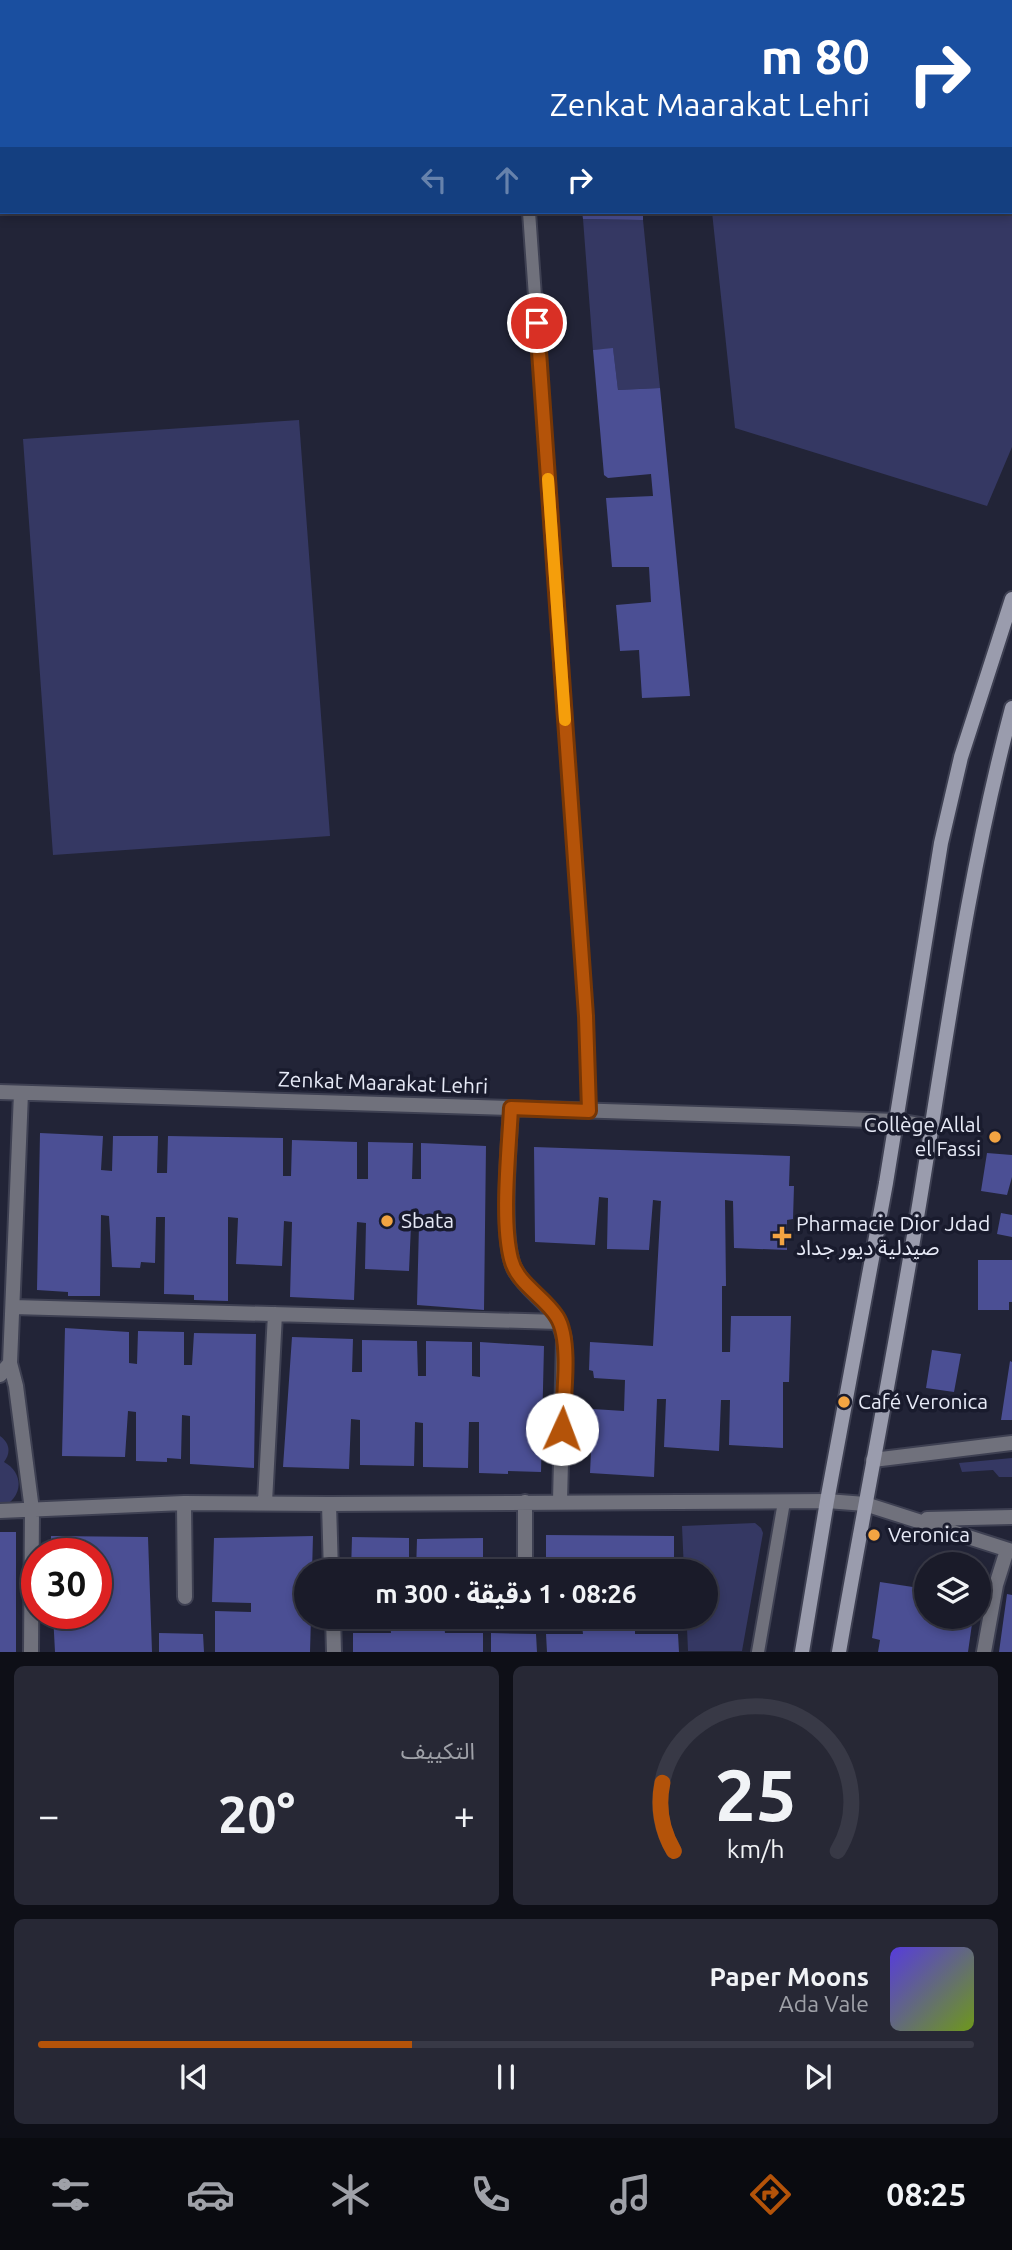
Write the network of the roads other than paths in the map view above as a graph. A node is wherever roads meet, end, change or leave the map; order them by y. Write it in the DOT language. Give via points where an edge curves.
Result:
graph roads {
  1 [pos="529,214"];
  2 [pos="1012,598"];
  3 [pos="1012,708"];
  4 [pos="0,1092"];
  5 [pos="21,1093"];
  6 [pos="511,1108"];
  7 [pos="589,1111"];
  8 [pos="894,1121"];
  9 [pos="932,1126"];
  10 [pos="13,1307"];
  11 [pos="275,1314"];
  12 [pos="559,1322"];
  13 [pos="10,1363"];
  14 [pos="0,1375"];
  15 [pos="1012,1443"];
  16 [pos="873,1460"];
  17 [pos="827,1501"];
  18 [pos="265,1502"];
  19 [pos="525,1502"];
  20 [pos="560,1502"];
  21 [pos="784,1502"];
  22 [pos="184,1503"];
  23 [pos="329,1504"];
  24 [pos="865,1504"];
  25 [pos="32,1510"];
  26 [pos="0,1511"];
  27 [pos="1012,1517"];
  28 [pos="915,1520"];
  29 [pos="1010,1550"];
  30 [pos="331,1559"];
  31 [pos="525,1559"];
  32 [pos="185,1597"];
  33 [pos="333,1629"];
  34 [pos="31,1651"];
  35 [pos="334,1651"];
  36 [pos="758,1651"];
  37 [pos="802,1651"];
  38 [pos="839,1651"];
  39 [pos="984,1651"];
  1 -- 7 [label="lane"];
  2 -- 8 [label="main road" via="961,757 941,843"];
  3 -- 9 [label="main road" via="985,817"];
  4 -- 5 [label="street, Zenkat Maarakat Lehri"];
  5 -- 6 [label="street, Zenkat Maarakat Lehri"];
  5 -- 10 [label="street"];
  6 -- 7 [label="street, Zenkat Maarakat Lehri"];
  6 -- 12 [label="street" via="511,1260"];
  7 -- 8 [label="street, Zenkat Maarakat Lehri"];
  8 -- 9 [label="street, Zenkat Maarakat Lehri"];
  8 -- 17 [label="main road"];
  9 -- 16 [label="main road"];
  10 -- 11 [label="street"];
  10 -- 13 [label="street"];
  11 -- 12 [label="street"];
  11 -- 18 [label="street"];
  12 -- 20 [label="street" via="565,1356"];
  13 -- 14 [label="street"];
  13 -- 25 [label="street"];
  15 -- 16 [label="street"];
  16 -- 24 [label="main road"];
  17 -- 21 [label="street"];
  17 -- 24 [label="street"];
  17 -- 37 [label="main road"];
  18 -- 22 [label="street"];
  18 -- 23 [label="street"];
  19 -- 20 [label="street"];
  19 -- 23 [label="street"];
  19 -- 31 [label="street"];
  20 -- 21 [label="street"];
  21 -- 36 [label="lane"];
  22 -- 25 [label="street"];
  22 -- 32 [label="street"];
  23 -- 30 [label="street"];
  24 -- 28 [label="street"];
  24 -- 38 [label="main road"];
  25 -- 26 [label="street"];
  25 -- 34 [label="street"];
  27 -- 28 [label="street"];
  28 -- 29 [label="street"];
  29 -- 39 [label="street" via="996,1585"];
  33 -- 35 [label="street"];
}
